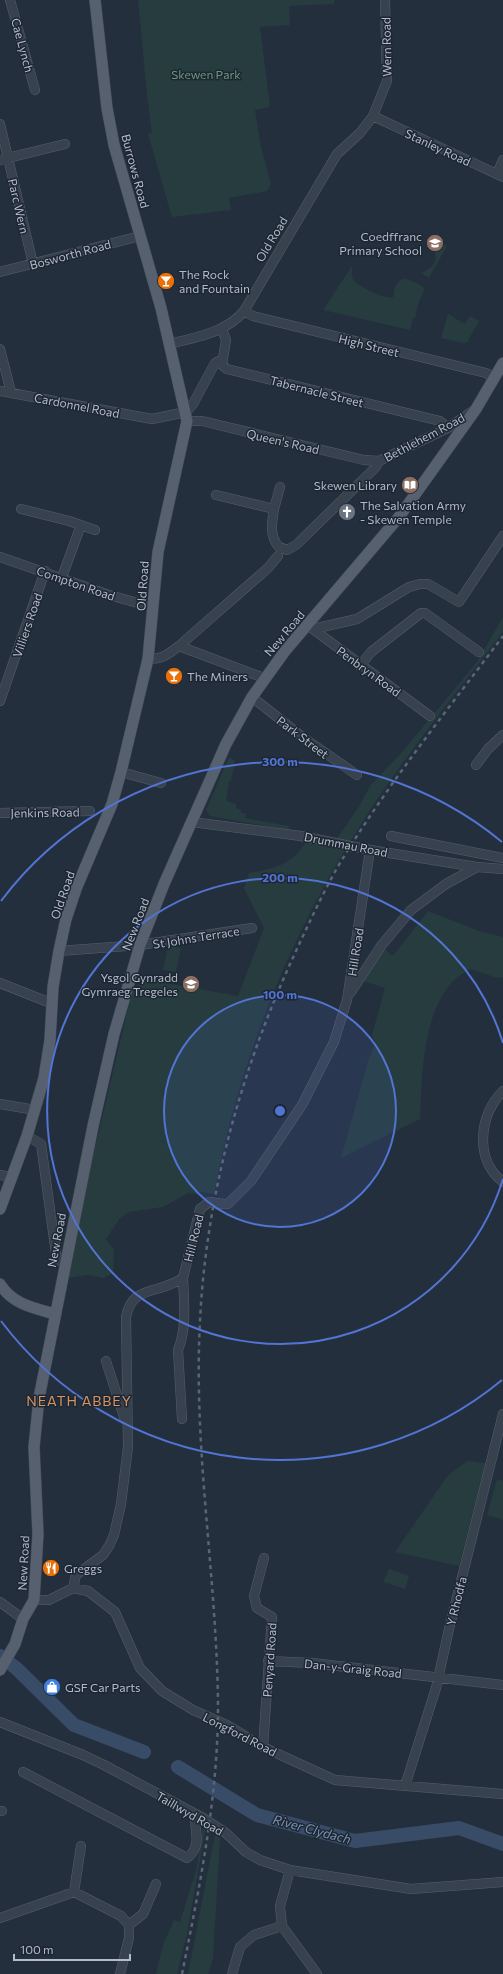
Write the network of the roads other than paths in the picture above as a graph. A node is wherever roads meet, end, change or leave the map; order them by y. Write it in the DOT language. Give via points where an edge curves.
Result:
graph roads {
  1 [pos="10,0"];
  2 [pos="95,0"];
  3 [pos="385,0"];
  4 [pos="35,90"];
  5 [pos="372,116"];
  6 [pos="0,124"];
  7 [pos="65,144"];
  8 [pos="4,159"];
  9 [pos="503,160"];
  10 [pos="500,176"];
  11 [pos="140,236"];
  12 [pos="33,264"];
  13 [pos="0,272"];
  14 [pos="244,312"];
  15 [pos="222,329"];
  16 [pos="170,344"];
  17 [pos="0,350"];
  18 [pos="221,360"];
  19 [pos="503,363"];
  20 [pos="494,378"];
  21 [pos="0,391"];
  22 [pos="11,392"];
  23 [pos="476,409"];
  24 [pos="187,416"];
  25 [pos="448,428"];
  26 [pos="379,461"];
  27 [pos="280,487"];
  28 [pos="216,496"];
  29 [pos="274,508"];
  30 [pos="21,509"];
  31 [pos="81,525"];
  32 [pos="94,530"];
  33 [pos="503,536"];
  34 [pos="278,556"];
  35 [pos="0,557"];
  36 [pos="45,571"];
  37 [pos="62,577"];
  38 [pos="154,604"];
  39 [pos="310,627"];
  40 [pos="179,646"];
  41 [pos="479,652"];
  42 [pos="148,659"];
  43 [pos="360,666"];
  44 [pos="264,678"];
  45 [pos="252,696"];
  46 [pos="0,702"];
  47 [pos="430,716"];
  48 [pos="503,735"];
  49 [pos="476,766"];
  50 [pos="121,772"];
  51 [pos="356,775"];
  52 [pos="161,783"];
  53 [pos="90,811"];
  54 [pos="0,813"];
  55 [pos="192,822"];
  56 [pos="391,836"];
  57 [pos="370,850"];
  58 [pos="503,858"];
  59 [pos="477,867"];
  60 [pos="502,868"];
  61 [pos="252,928"];
  62 [pos="140,945"];
  63 [pos="59,950"];
  64 [pos="0,983"];
  65 [pos="347,1000"];
  66 [pos="53,1004"];
  67 [pos="503,1091"];
  68 [pos="0,1104"];
  69 [pos="35,1110"];
  70 [pos="27,1136"];
  71 [pos="5,1176"];
  72 [pos="503,1182"];
  73 [pos="0,1210"];
  74 [pos="57,1261"];
  75 [pos="183,1278"];
  76 [pos="0,1284"];
  77 [pos="55,1314"];
  78 [pos="106,1360"];
  79 [pos="503,1414"];
  80 [pos="182,1419"];
  81 [pos="128,1427"];
  82 [pos="264,1558"];
  83 [pos="73,1588"];
  84 [pos="34,1600"];
  85 [pos="0,1602"];
  86 [pos="24,1619"];
  87 [pos="268,1661"];
  88 [pos="4,1663"];
  89 [pos="438,1678"];
  90 [pos="503,1685"];
  91 [pos="0,1722"];
  92 [pos="264,1747"];
  93 [pos="23,1772"];
  94 [pos="404,1786"];
  95 [pos="503,1794"];
  96 [pos="195,1814"];
  97 [pos="81,1846"];
  98 [pos="290,1870"];
  99 [pos="503,1882"];
  100 [pos="156,1884"];
  101 [pos="74,1892"];
  102 [pos="0,1918"];
  103 [pos="129,1925"];
  104 [pos="282,1926"];
  105 [pos="120,1974"];
  106 [pos="232,1974"];
  107 [pos="317,1974"];
  1 -- 4 [label="street, Cae Lynch"];
  2 -- 11 [label="main road, Burrows Road" via="107,108 114,145"];
  3 -- 5 [label="street, Wern Road" via="387,81"];
  5 -- 10 [label="street, Stanley Road"];
  5 -- 14 [label="street, Old Road" via="360,133 337,154"];
  6 -- 8 [label="street, Parc Wern"];
  7 -- 8 [label="street"];
  8 -- 12 [label="street, Parc Wern"];
  9 -- 10 [label="street"];
  11 -- 12 [label="street, Bosworth Road"];
  11 -- 16 [label="main road, Burrows Road"];
  12 -- 13 [label="street, Bosworth Road"];
  14 -- 15 [label="street, Old Road" via="236,321"];
  14 -- 20 [label="street, High Street" via="486,373"];
  15 -- 16 [label="street, Old Road"];
  15 -- 18 [label="street" via="226,340"];
  16 -- 24 [label="main road, Old Road"];
  17 -- 22 [label="street"];
  18 -- 24 [label="street" via="215,363"];
  18 -- 25 [label="street, Tabernacle Street" via="222,365 228,369 440,421"];
  19 -- 20 [label="main road, New Road"];
  20 -- 23 [label="main road, New Road"];
  21 -- 22 [label="street, Cardonnel Road"];
  22 -- 24 [label="street, Cardonnel Road" via="152,419"];
  23 -- 25 [label="street, Bethlehem Road"];
  23 -- 39 [label="main road, New Road" via="399,517"];
  24 -- 26 [label="street, Queen's Road" via="364,460"];
  24 -- 38 [label="main road, Old Road" via="161,535 155,573"];
  25 -- 26 [label="street, Bethlehem Road"];
  26 -- 29 [label="street, Bethlehem Road" via="376,468 296,545 287,550 279,547 273,535"];
  27 -- 29 [label="street"];
  28 -- 29 [label="street"];
  30 -- 31 [label="street"];
  31 -- 32 [label="street"];
  31 -- 37 [label="street"];
  33 -- 39 [label="street" via="460,602 428,584 420,584 409,587 357,620"];
  34 -- 40 [label="street" via="268,568"];
  35 -- 36 [label="street, Compton Road"];
  36 -- 37 [label="street, Compton Road"];
  36 -- 46 [label="street, Villiers Road"];
  37 -- 38 [label="street, Compton Road" via="138,603"];
  38 -- 42 [label="main road, Old Road"];
  39 -- 43 [label="street, Penbryn Road"];
  39 -- 44 [label="main road, New Road"];
  40 -- 42 [label="street" via="159,660"];
  40 -- 44 [label="street"];
  41 -- 43 [label="street" via="425,613 421,613 371,652"];
  42 -- 50 [label="main road, Old Road"];
  43 -- 47 [label="street, Penbryn Road"];
  44 -- 45 [label="main road, New Road"];
  45 -- 51 [label="street, Park Street" via="301,736"];
  45 -- 55 [label="main road, New Road" via="226,744"];
  48 -- 49 [label="street" via="488,749"];
  50 -- 52 [label="street"];
  50 -- 63 [label="main road, Old Road" via="112,804 76,888"];
  53 -- 54 [label="street, Jenkins Road"];
  55 -- 57 [label="street, Drummau Road" via="301,836"];
  55 -- 62 [label="main road, New Road"];
  56 -- 58 [label="street, Drummau Road"];
  57 -- 59 [label="street, Drummau Road"];
  57 -- 65 [label="street, Hill Road"];
  59 -- 60 [label="street, Drummau Road"];
  59 -- 65 [label="street" via="446,884 411,910 381,946"];
  61 -- 62 [label="street, St Johns Terrace"];
  62 -- 63 [label="street, St Johns Terrace"];
  62 -- 77 [label="main road, New Road" via="114,1034 98,1103"];
  63 -- 66 [label="main road, Old Road"];
  64 -- 66 [label="street"];
  65 -- 75 [label="street, Hill Road, bridge" via="334,1042 302,1105 251,1181 228,1204 209,1202 200,1209"];
  66 -- 69 [label="main road, Old Road" via="44,1078"];
  67 -- 72 [label="street" via="493,1100 485,1122 483,1143 488,1164"];
  68 -- 69 [label="street"];
  69 -- 70 [label="main road, Old Road"];
  70 -- 71 [label="main road, Old Road"];
  70 -- 74 [label="street" via="41,1144"];
  71 -- 73 [label="main road, Old Road"];
  75 -- 80 [label="street" via="184,1320 182,1342 178,1350"];
  75 -- 81 [label="street, Hill Road" via="168,1286 143,1292 128,1308"];
  76 -- 77 [label="main road" via="12,1297 26,1306"];
  77 -- 84 [label="main road, New Road" via="35,1429 38,1534"];
  78 -- 81 [label="street"];
  79 -- 89 [label="street, Y Rhodfa" via="451,1607"];
  81 -- 83 [label="street, Hill Road" via="121,1504 114,1535 103,1555 76,1576"];
  82 -- 87 [label="street, Penyard Road" via="254,1596 258,1608 272,1617"];
  83 -- 84 [label="street" via="50,1600"];
  83 -- 92 [label="street, Longford Road" via="88,1591 115,1612 140,1668 162,1691"];
  84 -- 86 [label="main road, New Road"];
  85 -- 86 [label="street"];
  86 -- 88 [label="main road, New Road" via="15,1644"];
  87 -- 89 [label="street, Dan-y-Graig Road" via="312,1663"];
  87 -- 92 [label="street, Penyard Road"];
  89 -- 90 [label="street, Dan-y-Graig Road"];
  89 -- 94 [label="street, Y Rhodfa"];
  91 -- 96 [label="street, Taillwyd Road" via="83,1755"];
  92 -- 94 [label="street, Longford Road" via="335,1780"];
  93 -- 96 [label="street" via="187,1858 196,1848 198,1834 194,1822"];
  94 -- 95 [label="street, Longford Road"];
  96 -- 98 [label="street, Taillwyd Road" via="226,1833 246,1852 260,1860"];
  97 -- 101 [label="street"];
  98 -- 99 [label="street, Taillwyd Road" via="411,1889"];
  98 -- 104 [label="street" via="280,1906"];
  100 -- 103 [label="street" via="143,1914"];
  101 -- 102 [label="street"];
  101 -- 103 [label="street" via="121,1916"];
  103 -- 105 [label="street" via="129,1938"];
  104 -- 106 [label="street" via="254,1936 240,1947"];
  104 -- 107 [label="street"];
}
